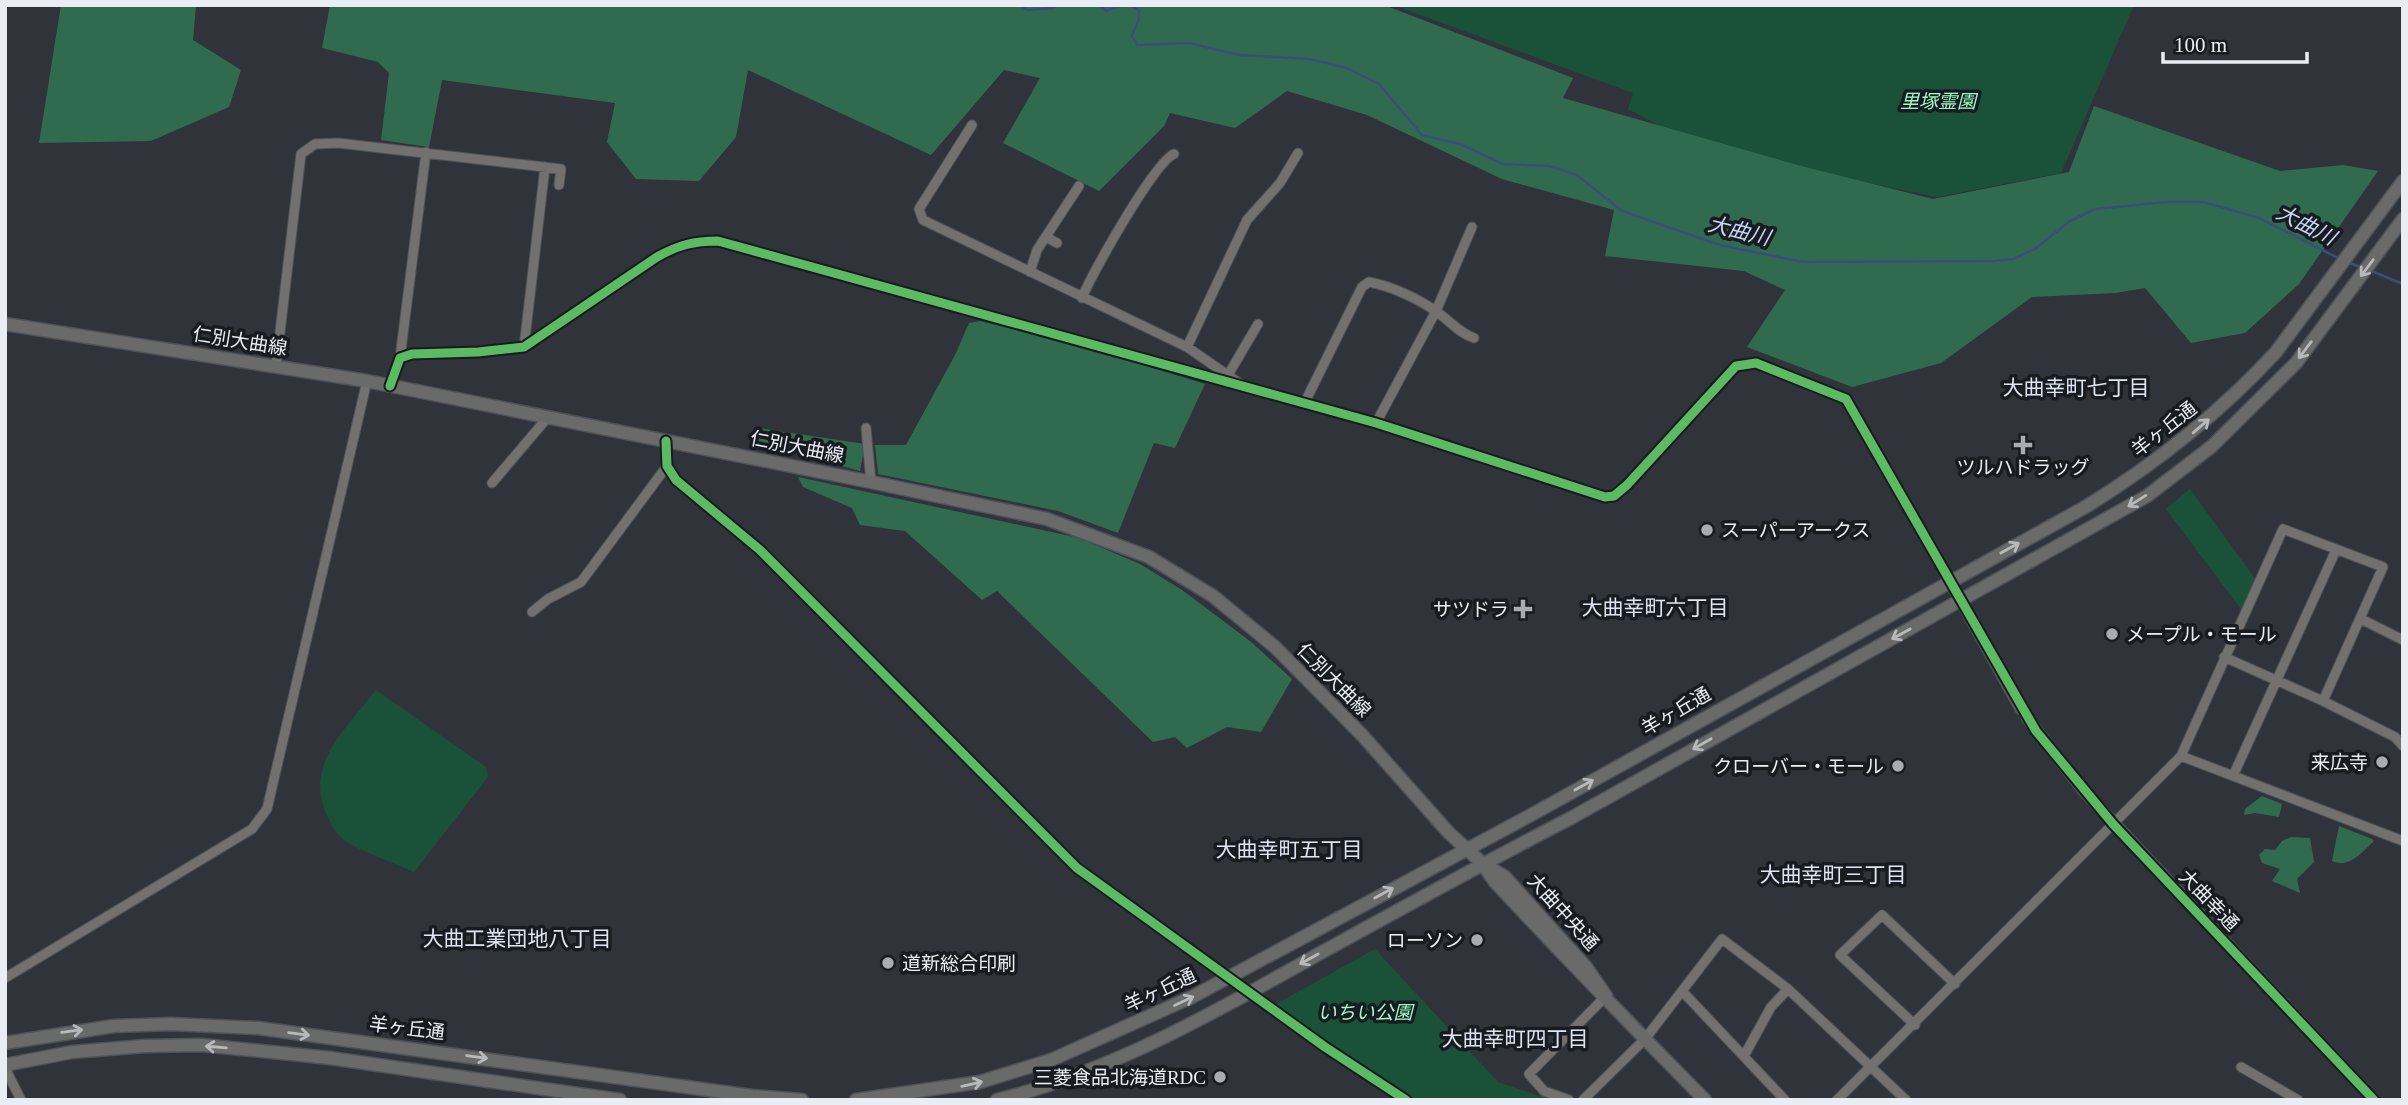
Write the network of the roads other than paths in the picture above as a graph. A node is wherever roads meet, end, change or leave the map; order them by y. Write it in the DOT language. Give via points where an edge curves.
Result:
graph roads {
  1 [pos="972,125"];
  2 [pos="426,152"];
  3 [pos="1298,153"];
  4 [pos="1174,154"];
  5 [pos="545,167"];
  6 [pos="2403,181"];
  7 [pos="559,186"];
  8 [pos="1079,186"];
  9 [pos="2403,219"];
  10 [pos="1472,227"];
  11 [pos="1046,237"];
  12 [pos="1057,243"];
  13 [pos="1030,272"];
  14 [pos="1082,298"];
  15 [pos="1436,311"];
  16 [pos="5,324"];
  17 [pos="1258,324"];
  18 [pos="1474,338"];
  19 [pos="524,347"];
  20 [pos="1187,347"];
  21 [pos="400,358"];
  22 [pos="276,366"];
  23 [pos="1228,375"];
  24 [pos="367,381"];
  25 [pos="390,386"];
  26 [pos="1249,389"];
  27 [pos="1304,404"];
  28 [pos="548,417"];
  29 [pos="1376,423"];
  30 [pos="866,428"];
  31 [pos="666,441"];
  32 [pos="667,466"];
  33 [pos="871,482"];
  34 [pos="492,483"];
  35 [pos="2336,550"];
  36 [pos="1950,581"];
  37 [pos="1961,600"];
  38 [pos="532,612"];
  39 [pos="2361,619"];
  40 [pos="2403,640"];
  41 [pos="2224,657"];
  42 [pos="2276,681"];
  43 [pos="2323,701"];
  44 [pos="2403,730"];
  45 [pos="2395,737"];
  46 [pos="2403,746"];
  47 [pos="2181,756"];
  48 [pos="2233,776"];
  49 [pos="2113,824"];
  50 [pos="2403,841"];
  51 [pos="1466,848"];
  52 [pos="1482,863"];
  53 [pos="1229,977"];
  54 [pos="5,978"];
  55 [pos="1955,984"];
  56 [pos="1788,989"];
  57 [pos="1682,991"];
  58 [pos="1249,993"];
  59 [pos="1606,996"];
  60 [pos="1915,1025"];
  61 [pos="1645,1039"];
  62 [pos="5,1042"];
  63 [pos="1744,1056"];
  64 [pos="5,1067"];
  65 [pos="2241,1067"];
  66 [pos="1871,1068"];
  67 [pos="751,1098"];
  68 [pos="21,1100"];
  69 [pos="620,1100"];
  70 [pos="802,1100"];
  71 [pos="856,1100"];
  72 [pos="997,1100"];
  73 [pos="1406,1100"];
  74 [pos="1569,1100"];
  75 [pos="1583,1100"];
  76 [pos="1705,1100"];
  77 [pos="1785,1100"];
  78 [pos="1837,1100"];
  79 [pos="1906,1100"];
  80 [pos="2298,1100"];
  81 [pos="2374,1100"];
  1 -- 13 [label="street" via="919,209 923,220"];
  2 -- 5 [label="street"];
  2 -- 21 [label="street"];
  2 -- 22 [label="street" via="338,143 315,144 301,155"];
  3 -- 20 [label="street" via="1280,183 1247,220"];
  4 -- 14 [label="street" via="1123,223"];
  5 -- 7 [label="street" via="561,169"];
  5 -- 19 [label="street"];
  36 -- 6 [label="main road, 羊ヶ丘通, one-way" via="2087,506 2161,459 2198,429 2252,378"];
  8 -- 11 [label="street"];
  9 -- 37 [label="main road, one-way" via="2296,363 2211,447 2124,509"];
  10 -- 15 [label="street"];
  11 -- 12 [label="street"];
  11 -- 13 [label="street"];
  13 -- 14 [label="street"];
  14 -- 20 [label="street"];
  15 -- 18 [label="street"];
  15 -- 27 [label="street" via="1369,282 1362,287"];
  15 -- 29 [label="street"];
  16 -- 22 [label="main road, 仁別大曲線"];
  17 -- 23 [label="street"];
  19 -- 21 [label="street"];
  19 -- 26 [label="street" via="676,246 718,241"];
  20 -- 23 [label="street"];
  21 -- 25 [label="street"];
  22 -- 24 [label="main road, 仁別大曲線"];
  23 -- 26 [label="street"];
  24 -- 25 [label="main road, 仁別大曲線"];
  24 -- 54 [label="street" via="267,809 252,829"];
  25 -- 28 [label="main road, 仁別大曲線"];
  26 -- 27 [label="street"];
  27 -- 29 [label="street"];
  28 -- 31 [label="main road, 仁別大曲線"];
  28 -- 34 [label="street"];
  29 -- 36 [label="street" via="1585,491 1614,496 1736,366 1756,363 1846,399"];
  30 -- 33 [label="street"];
  31 -- 32 [label="street"];
  31 -- 33 [label="main road, 仁別大曲線"];
  32 -- 38 [label="street" via="581,582"];
  32 -- 53 [label="street" via="676,480 760,550 1077,867"];
  33 -- 51 [label="main road, 仁別大曲線" via="1046,519 1150,557 1213,596 1275,647"];
  35 -- 39 [label="street" via="2383,567"];
  35 -- 41 [label="street" via="2283,529"];
  35 -- 42 [label="street"];
  36 -- 37 [label="street, 大曲幸通"];
  51 -- 36 [label="main road, 羊ヶ丘通, one-way"];
  37 -- 49 [label="street, 大曲幸通" via="2024,713"];
  37 -- 52 [label="main road, one-way" via="1572,818"];
  39 -- 40 [label="street"];
  39 -- 43 [label="street"];
  41 -- 42 [label="street"];
  41 -- 47 [label="street"];
  42 -- 43 [label="street"];
  42 -- 48 [label="street"];
  43 -- 45 [label="street"];
  44 -- 45 [label="street"];
  45 -- 46 [label="street"];
  47 -- 48 [label="street"];
  47 -- 49 [label="street"];
  48 -- 50 [label="street"];
  49 -- 55 [label="street"];
  49 -- 81 [label="street, 大曲幸通"];
  51 -- 52 [label="main road, 大曲中央通"];
  53 -- 51 [label="main road, 羊ヶ丘通, one-way"];
  52 -- 58 [label="main road, one-way"];
  52 -- 59 [label="main road, 大曲中央通" via="1505,877 1586,967"];
  53 -- 58 [label="street"];
  71 -- 53 [label="main road, 羊ヶ丘通, one-way" via="980,1082 1051,1060"];
  55 -- 60 [label="street"];
  55 -- 60 [label="street" via="1882,915 1840,955"];
  56 -- 57 [label="street" via="1722,939"];
  56 -- 63 [label="street" via="1771,1007"];
  56 -- 66 [label="street"];
  57 -- 61 [label="street"];
  57 -- 63 [label="street"];
  58 -- 72 [label="main road" via="1107,1063"];
  58 -- 73 [label="street"];
  59 -- 61 [label="main road, 大曲中央通"];
  59 -- 74 [label="street" via="1530,1074 1544,1091"];
  60 -- 66 [label="street"];
  61 -- 75 [label="street"];
  61 -- 76 [label="main road, 大曲中央通"];
  62 -- 67 [label="main road, 羊ヶ丘通, one-way" via="114,1026 258,1028"];
  63 -- 77 [label="street"];
  64 -- 68 [label="street"];
  69 -- 64 [label="main road, 羊ヶ丘通, one-way" via="202,1045 72,1052"];
  65 -- 80 [label="street"];
  66 -- 78 [label="street"];
  66 -- 79 [label="street"];
  67 -- 70 [label="main road, 羊ヶ丘通"];
}
